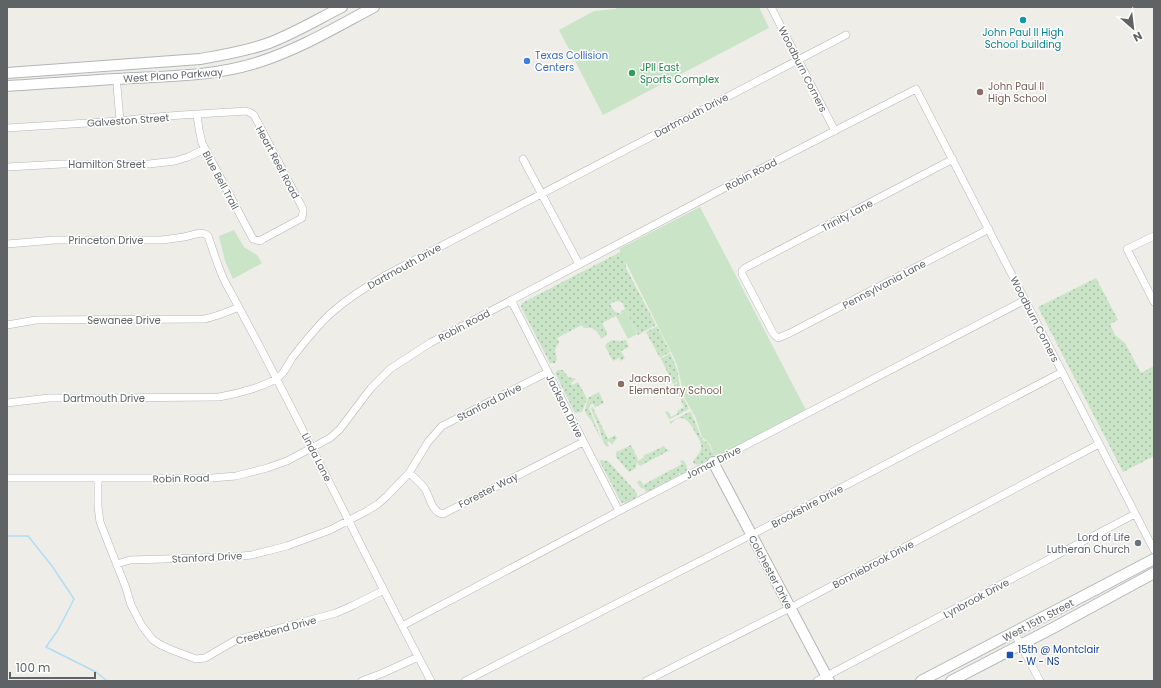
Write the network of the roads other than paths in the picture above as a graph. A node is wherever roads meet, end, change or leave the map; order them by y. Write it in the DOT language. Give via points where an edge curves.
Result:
graph roads {
  1 [pos="342,7"];
  2 [pos="374,7"];
  3 [pos="771,7"];
  4 [pos="846,35"];
  5 [pos="798,59"];
  6 [pos="7,73"];
  7 [pos="7,86"];
  8 [pos="117,86"];
  9 [pos="916,89"];
  10 [pos="249,112"];
  11 [pos="198,115"];
  12 [pos="120,121"];
  13 [pos="7,128"];
  14 [pos="835,131"];
  15 [pos="205,149"];
  16 [pos="523,159"];
  17 [pos="953,159"];
  18 [pos="7,167"];
  19 [pos="542,193"];
  20 [pos="989,229"];
  21 [pos="205,234"];
  22 [pos="1154,236"];
  23 [pos="256,240"];
  24 [pos="7,244"];
  25 [pos="578,264"];
  26 [pos="511,300"];
  27 [pos="1025,300"];
  28 [pos="1154,302"];
  29 [pos="239,307"];
  30 [pos="7,325"];
  31 [pos="778,338"];
  32 [pos="548,372"];
  33 [pos="1062,372"];
  34 [pos="277,378"];
  35 [pos="7,403"];
  36 [pos="583,442"];
  37 [pos="1099,444"];
  38 [pos="312,448"];
  39 [pos="713,462"];
  40 [pos="409,472"];
  41 [pos="7,478"];
  42 [pos="98,479"];
  43 [pos="619,511"];
  44 [pos="1135,514"];
  45 [pos="349,520"];
  46 [pos="751,535"];
  47 [pos="1154,550"];
  48 [pos="1154,559"];
  49 [pos="117,564"];
  50 [pos="1154,573"];
  51 [pos="384,590"];
  52 [pos="790,608"];
  53 [pos="402,626"];
  54 [pos="1014,632"];
  55 [pos="1021,645"];
  56 [pos="418,657"];
  57 [pos="824,679"];
  58 [pos="362,681"];
  59 [pos="431,681"];
  60 [pos="465,681"];
  61 [pos="646,681"];
  62 [pos="922,681"];
  63 [pos="951,681"];
  64 [pos="1040,681"];
  1 -- 6 [label="main road, West Plano Parkway" via="270,43 223,55 192,60"];
  2 -- 7 [label="main road, West Plano Parkway" via="276,57 224,71"];
  3 -- 5 [label="street, Woodburn Corners"];
  4 -- 5 [label="street, Dartmouth Drive"];
  5 -- 14 [label="street, Woodburn Corners"];
  5 -- 19 [label="street, Dartmouth Drive"];
  8 -- 12 [label="street"];
  9 -- 14 [label="street, Robin Road"];
  9 -- 17 [label="street, Woodburn Corners"];
  10 -- 11 [label="street, Galveston Street"];
  10 -- 23 [label="street, Heart Reef Road" via="254,115 303,209 303,215 299,220 263,239"];
  11 -- 12 [label="street, Galveston Street"];
  11 -- 15 [label="street, Blue Bell Trail" via="198,129"];
  12 -- 13 [label="street, Galveston Street"];
  14 -- 25 [label="street, Robin Road"];
  15 -- 18 [label="street, Hamilton Street" via="188,157 162,163"];
  15 -- 23 [label="street, Blue Bell Trail" via="251,236"];
  16 -- 19 [label="street"];
  17 -- 20 [label="street, Woodburn Corners"];
  17 -- 31 [label="street, Trinity Lane" via="742,271 773,333"];
  19 -- 25 [label="street"];
  19 -- 34 [label="street, Dartmouth Drive" via="353,295 322,322"];
  20 -- 27 [label="street, Woodburn Corners"];
  20 -- 31 [label="street, Pennsylvania Lane"];
  21 -- 24 [label="street, Princeton Drive" via="162,240 55,240"];
  21 -- 29 [label="street, Linda Lane" via="208,236 224,280"];
  22 -- 28 [label="street" via="1127,249"];
  25 -- 26 [label="street, Robin Road"];
  26 -- 32 [label="street, Jackson Drive"];
  26 -- 38 [label="street, Robin Road" via="430,343 390,369 371,388 340,429"];
  27 -- 33 [label="street, Woodburn Corners"];
  27 -- 39 [label="street, Jomar Drive"];
  29 -- 30 [label="street, Sewanee Drive" via="204,319 36,320"];
  29 -- 34 [label="street, Linda Lane"];
  32 -- 36 [label="street, Jackson Drive"];
  32 -- 40 [label="street, Stanford Drive" via="442,426 428,442"];
  33 -- 37 [label="street, Woodburn Corners"];
  33 -- 46 [label="street, Brookshire Drive"];
  34 -- 35 [label="street, Dartmouth Drive" via="243,392 219,397 49,398"];
  34 -- 38 [label="street, Linda Lane"];
  36 -- 40 [label="street, Forester Way" via="443,514 437,512 425,489"];
  36 -- 43 [label="street, Jackson Drive"];
  37 -- 44 [label="street, Woodburn Corners"];
  37 -- 52 [label="street, Bonniebrook Drive"];
  38 -- 42 [label="street, Robin Road" via="287,461 236,476"];
  38 -- 45 [label="street, Linda Lane"];
  39 -- 43 [label="street, Jomar Drive"];
  39 -- 46 [label="main road, Colchester Drive"];
  40 -- 45 [label="street, Stanford Drive" via="378,504"];
  41 -- 42 [label="street, Robin Road"];
  42 -- 49 [label="street, Creekbend Drive" via="100,522"];
  43 -- 53 [label="street, Jomar Drive"];
  44 -- 47 [label="street, Woodburn Corners"];
  44 -- 57 [label="street, Lynbrook Drive"];
  45 -- 49 [label="street, Stanford Drive" via="307,539 252,554 130,560"];
  45 -- 51 [label="street, Linda Lane"];
  46 -- 52 [label="main road, Colchester Drive"];
  46 -- 60 [label="street, Brookshire Drive"];
  48 -- 54 [label="main road, West 15th Street"];
  49 -- 51 [label="street, Creekbend Drive" via="131,605 148,634 161,645 196,659 205,658 236,640 336,613"];
  50 -- 55 [label="main road, West 15th Street"];
  51 -- 53 [label="street, Linda Lane"];
  52 -- 57 [label="main road, Colchester Drive"];
  52 -- 61 [label="street, Bonniebrook Drive"];
  53 -- 56 [label="street, Linda Lane"];
  54 -- 55 [label="street"];
  54 -- 62 [label="main road, West 15th Street"];
  55 -- 63 [label="main road, West 15th Street"];
  55 -- 64 [label="street"];
  56 -- 58 [label="street"];
  56 -- 59 [label="street, Linda Lane"];
}
